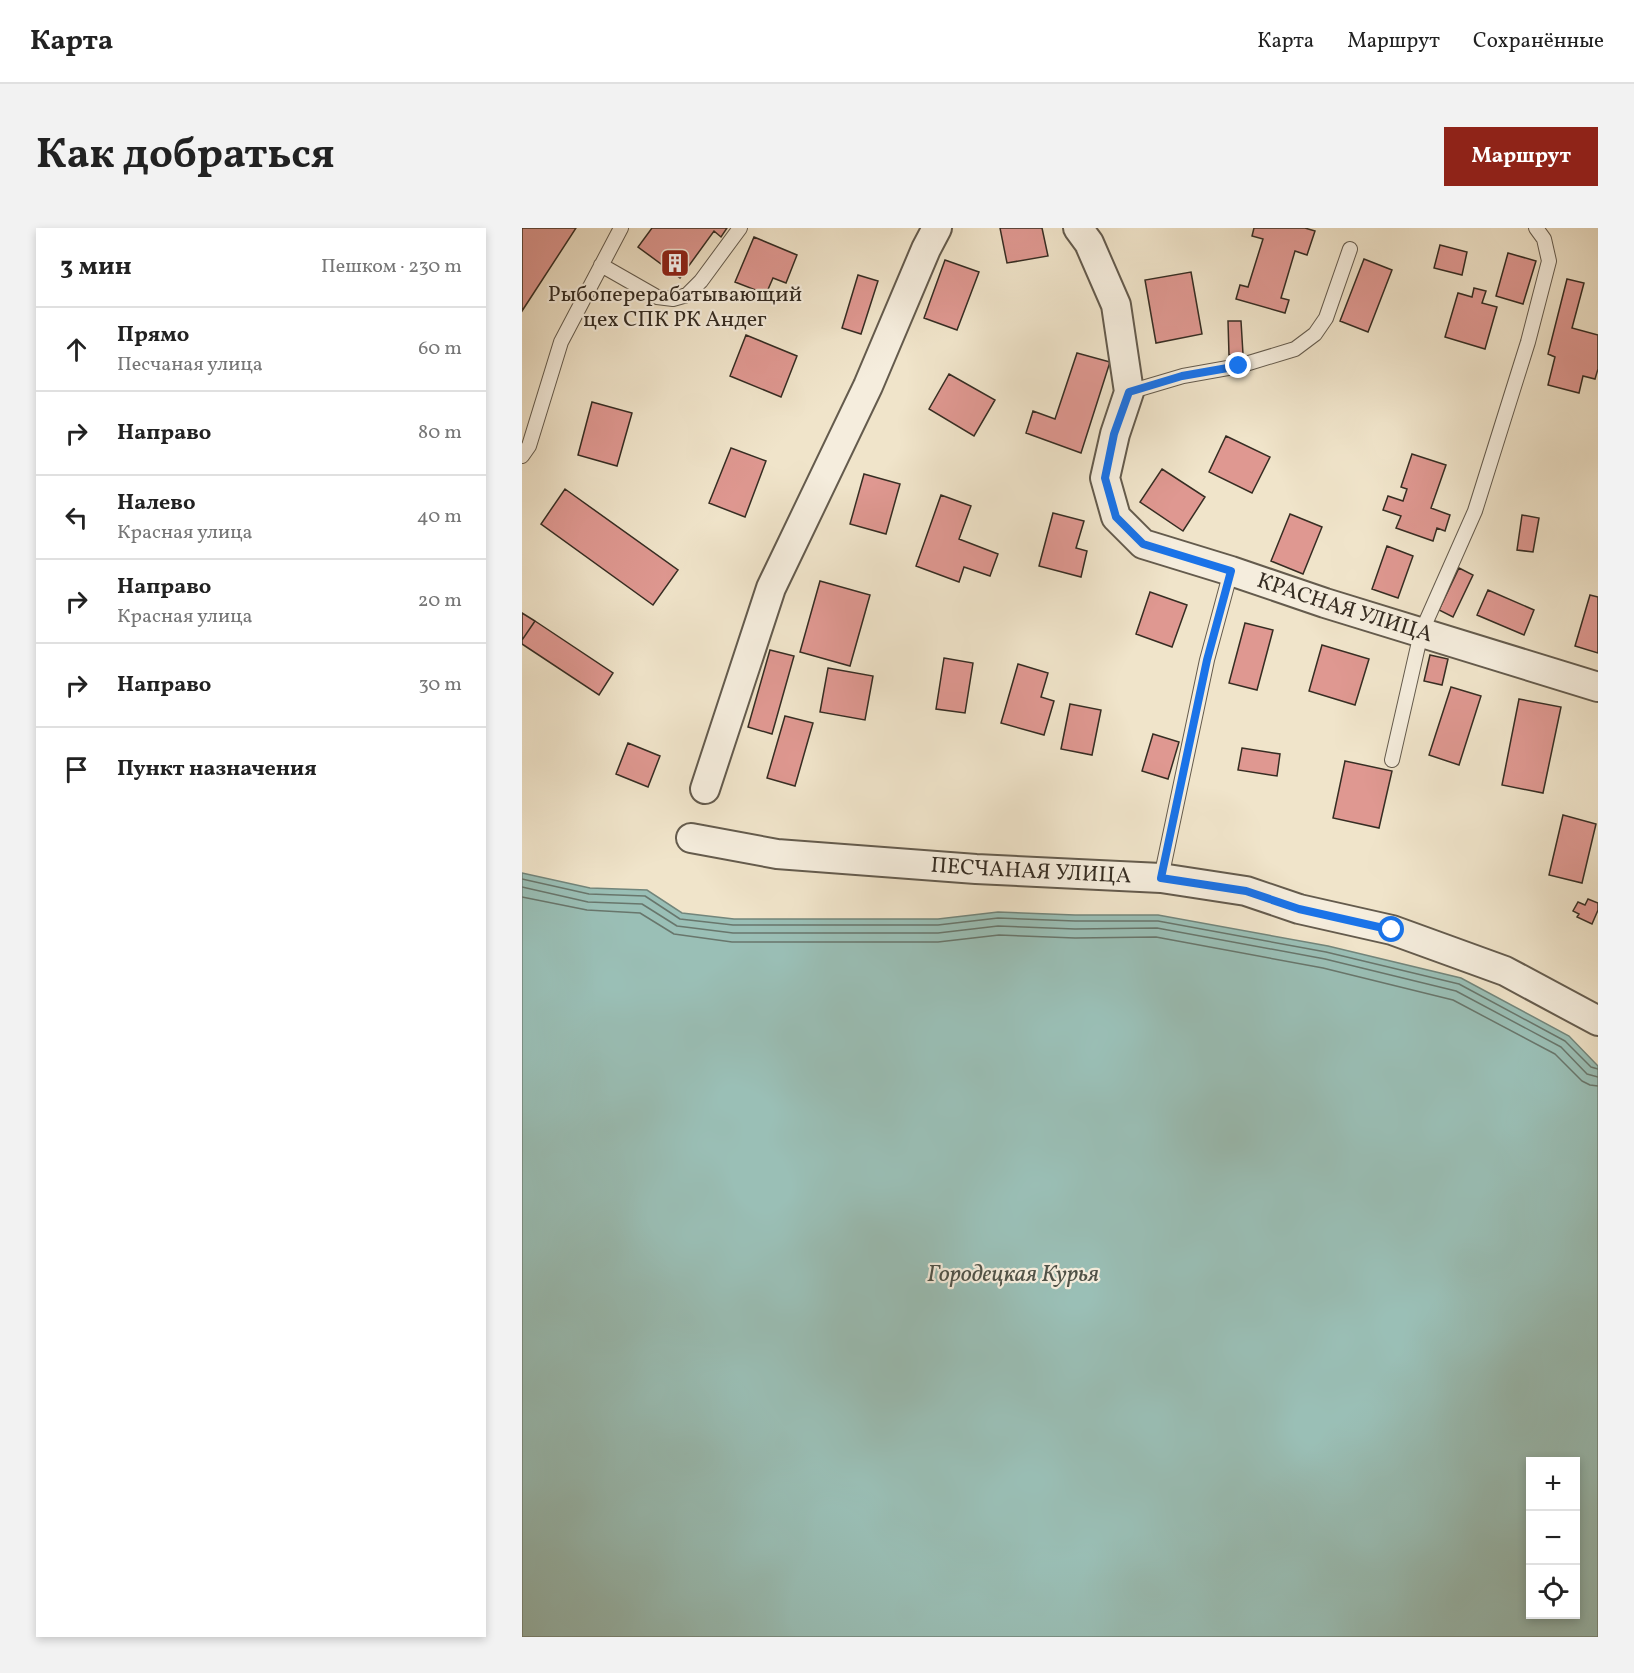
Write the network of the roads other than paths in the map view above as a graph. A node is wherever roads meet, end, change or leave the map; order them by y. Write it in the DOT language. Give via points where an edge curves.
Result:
graph roads {
  1 [pos="621,228"];
  2 [pos="740,228"];
  3 [pos="937,228"];
  4 [pos="1078,228"];
  5 [pos="1536,228"];
  6 [pos="1350,249"];
  7 [pos="601,265"];
  8 [pos="1129,392"];
  9 [pos="522,456"];
  10 [pos="1231,571"];
  11 [pos="1421,633"];
  12 [pos="1598,687"];
  13 [pos="1392,760"];
  14 [pos="705,789"];
  15 [pos="691,838"];
  16 [pos="1161,878"];
  17 [pos="1598,1021"];
  1 -- 7 [label="lane"];
  2 -- 7 [label="lane" via="701,281 687,295 673,299 657,297"];
  3 -- 14 [label="street" via="868,386 771,588"];
  4 -- 8 [label="street, КРАСНАЯ УЛИЦА" via="1089,243 1116,306"];
  5 -- 11 [label="lane" via="1544,239 1549,261 1528,342 1474,511"];
  6 -- 8 [label="lane" via="1326,318 1315,334 1295,348 1239,366 1182,376"];
  7 -- 9 [label="lane" via="561,342 529,446"];
  8 -- 10 [label="street, КРАСНАЯ УЛИЦА" via="1114,434 1105,478 1116,517 1143,544"];
  10 -- 11 [label="street, КРАСНАЯ УЛИЦА"];
  10 -- 16 [label="lane" via="1207,660"];
  11 -- 12 [label="street, КРАСНАЯ УЛИЦА"];
  11 -- 13 [label="lane"];
  15 -- 16 [label="street, ПЕСЧАНАЯ УЛИЦА" via="777,854"];
  16 -- 17 [label="street, ПЕСЧАНАЯ УЛИЦА" via="1246,891 1299,909 1392,930 1505,971"];
}
